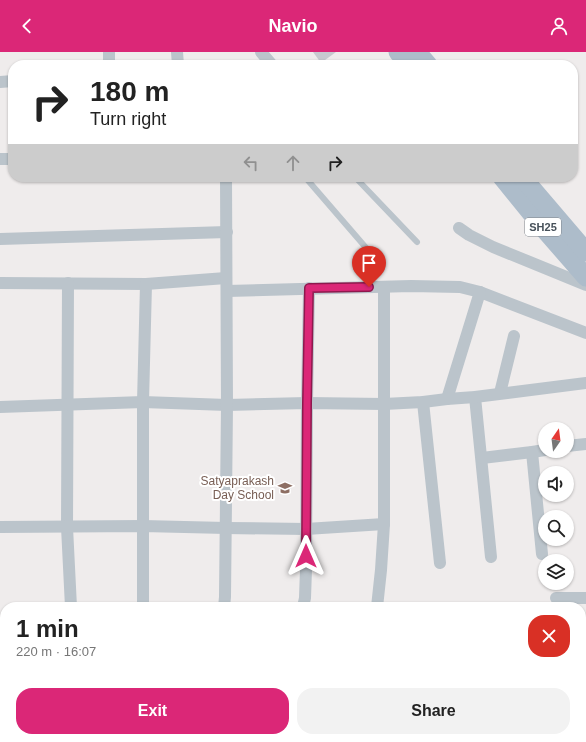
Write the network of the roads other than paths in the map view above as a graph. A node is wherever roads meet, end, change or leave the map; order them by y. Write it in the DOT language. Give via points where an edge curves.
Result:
graph roads {
  1 [pos="261,52"];
  2 [pos="398,52"];
  3 [pos="418,52"];
  4 [pos="268,60"];
  5 [pos="405,60"];
  6 [pos="424,60"];
  7 [pos="226,182"];
  8 [pos="309,182"];
  9 [pos="360,182"];
  10 [pos="506,182"];
  11 [pos="526,182"];
  12 [pos="459,228"];
  13 [pos="226,232"];
  14 [pos="0,239"];
  15 [pos="417,242"];
  16 [pos="586,252"];
  17 [pos="374,257"];
  18 [pos="586,277"];
  19 [pos="226,278"];
  20 [pos="0,283"];
  21 [pos="68,283"];
  22 [pos="146,284"];
  23 [pos="586,285"];
  24 [pos="384,287"];
  25 [pos="309,288"];
  26 [pos="227,291"];
  27 [pos="480,292"];
  28 [pos="586,333"];
  29 [pos="514,336"];
  30 [pos="586,383"];
  31 [pos="500,393"];
  32 [pos="475,397"];
  33 [pos="447,399"];
  34 [pos="143,402"];
  35 [pos="423,402"];
  36 [pos="307,403"];
  37 [pos="384,404"];
  38 [pos="68,405"];
  39 [pos="227,405"];
  40 [pos="0,407"];
  41 [pos="586,444"];
  42 [pos="574,445"];
  43 [pos="538,451"];
  44 [pos="532,452"];
  45 [pos="482,458"];
  46 [pos="384,524"];
  47 [pos="143,526"];
  48 [pos="67,527"];
  49 [pos="0,528"];
  50 [pos="226,528"];
  51 [pos="306,529"];
  52 [pos="542,554"];
  53 [pos="491,557"];
  54 [pos="440,563"];
  55 [pos="556,598"];
  56 [pos="586,598"];
  57 [pos="71,602"];
  58 [pos="143,602"];
  59 [pos="224,602"];
  60 [pos="304,602"];
  61 [pos="380,602"];
  1 -- 4 [label="street"];
  2 -- 5 [label="main road"];
  3 -- 6 [label="main road"];
  7 -- 13 [label="street"];
  8 -- 17 [label="lane"];
  9 -- 15 [label="lane"];
  10 -- 18 [label="main road, SH25"];
  11 -- 16 [label="main road, SH25"];
  12 -- 23 [label="street" via="493,247"];
  13 -- 14 [label="street"];
  13 -- 19 [label="street"];
  19 -- 22 [label="street"];
  19 -- 26 [label="street"];
  20 -- 21 [label="street"];
  21 -- 22 [label="street"];
  21 -- 38 [label="street"];
  22 -- 34 [label="street"];
  24 -- 25 [label="street"];
  24 -- 27 [label="street" via="460,287"];
  24 -- 37 [label="street"];
  25 -- 26 [label="street"];
  25 -- 36 [label="street"];
  26 -- 39 [label="street"];
  27 -- 28 [label="street"];
  27 -- 33 [label="street"];
  29 -- 31 [label="street"];
  30 -- 31 [label="street"];
  31 -- 32 [label="street"];
  32 -- 33 [label="street"];
  32 -- 45 [label="street"];
  33 -- 35 [label="street"];
  34 -- 38 [label="street"];
  34 -- 39 [label="street"];
  34 -- 47 [label="street"];
  35 -- 37 [label="street"];
  35 -- 54 [label="street"];
  36 -- 37 [label="street"];
  36 -- 39 [label="street"];
  36 -- 51 [label="street"];
  37 -- 46 [label="street"];
  38 -- 40 [label="street"];
  38 -- 48 [label="street"];
  39 -- 50 [label="street"];
  41 -- 42 [label="street"];
  43 -- 44 [label="street"];
  44 -- 45 [label="street"];
  44 -- 52 [label="street"];
  45 -- 53 [label="street"];
  46 -- 51 [label="street"];
  46 -- 61 [label="street"];
  47 -- 48 [label="street"];
  47 -- 50 [label="street"];
  47 -- 58 [label="street"];
  48 -- 49 [label="street"];
  48 -- 57 [label="street"];
  50 -- 51 [label="street"];
  50 -- 59 [label="street"];
  51 -- 60 [label="street"];
  55 -- 56 [label="street"];
}
